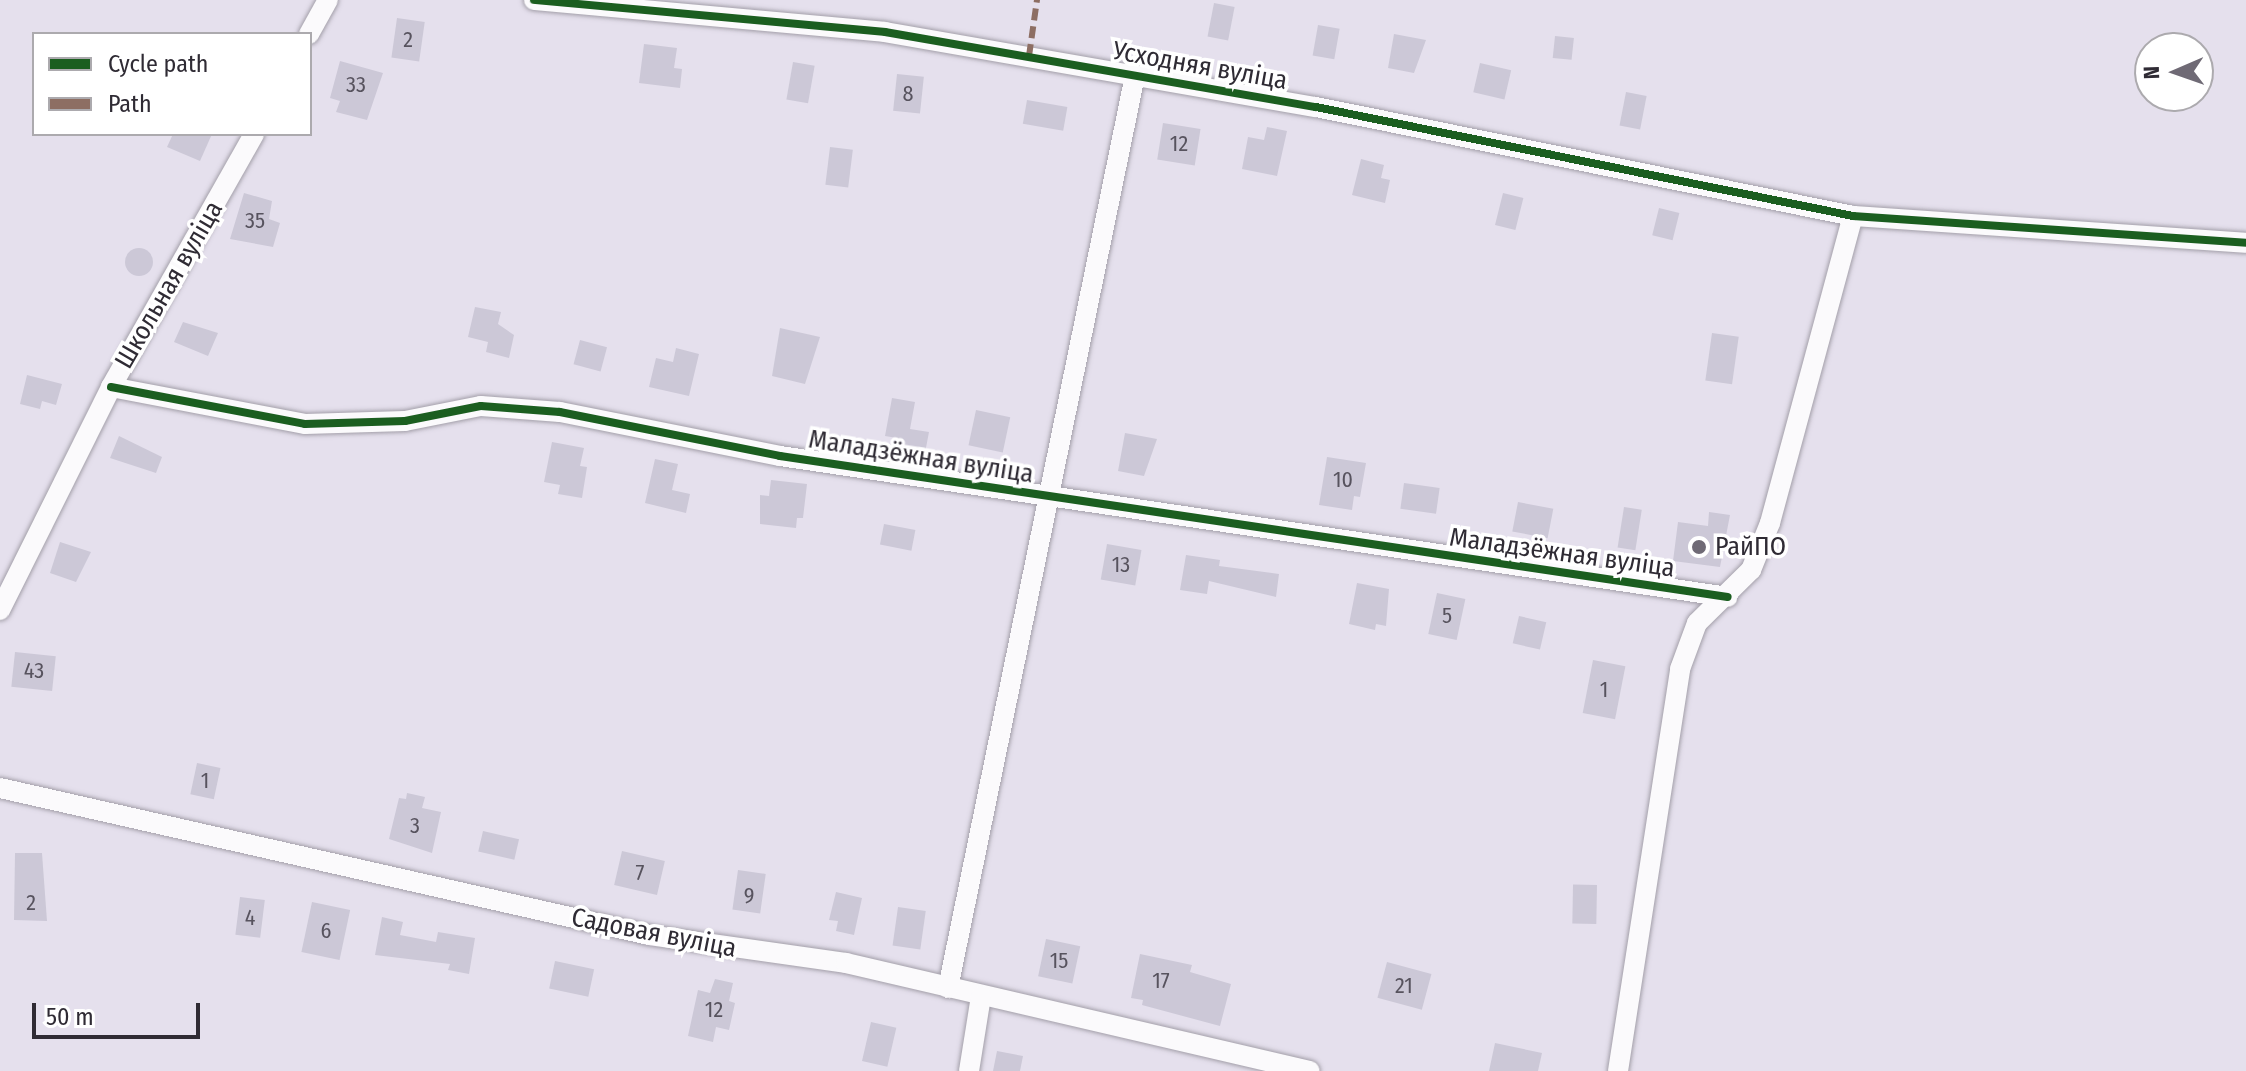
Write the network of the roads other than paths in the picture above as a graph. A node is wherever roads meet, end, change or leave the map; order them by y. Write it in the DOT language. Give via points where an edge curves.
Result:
graph roads {
  1 [pos="328,0"];
  2 [pos="534,0"];
  3 [pos="310,32"];
  4 [pos="1135,75"];
  5 [pos="253,136"];
  6 [pos="1853,216"];
  7 [pos="2246,243"];
  8 [pos="111,387"];
  9 [pos="1052,498"];
  10 [pos="1728,597"];
  11 [pos="0,610"];
  12 [pos="0,788"];
  13 [pos="948,988"];
  14 [pos="981,996"];
  15 [pos="969,1071"];
  16 [pos="1310,1071"];
  17 [pos="1618,1071"];
  1 -- 3 [label="street"];
  2 -- 4 [label="street, Усходняя вуліца" via="885,32"];
  4 -- 6 [label="street, Усходняя вуліца"];
  4 -- 9 [label="street"];
  5 -- 8 [label="street, Школьная вуліца"];
  6 -- 7 [label="street, Усходняя вуліца"];
  6 -- 10 [label="street" via="1770,523 1751,570"];
  8 -- 9 [label="street, Маладзёжная вуліца" via="219,410 328,425 405,421 481,406 520,407 780,456"];
  8 -- 11 [label="street, Школьная вуліца"];
  9 -- 10 [label="street, Маладзёжная вуліца"];
  9 -- 13 [label="street"];
  10 -- 17 [label="street" via="1697,623 1680,669"];
  12 -- 13 [label="street, Садовая вуліца" via="634,932 846,963"];
  13 -- 14 [label="street, Садовая вуліца"];
  14 -- 15 [label="street"];
  14 -- 16 [label="street, Садовая вуліца"];
}
